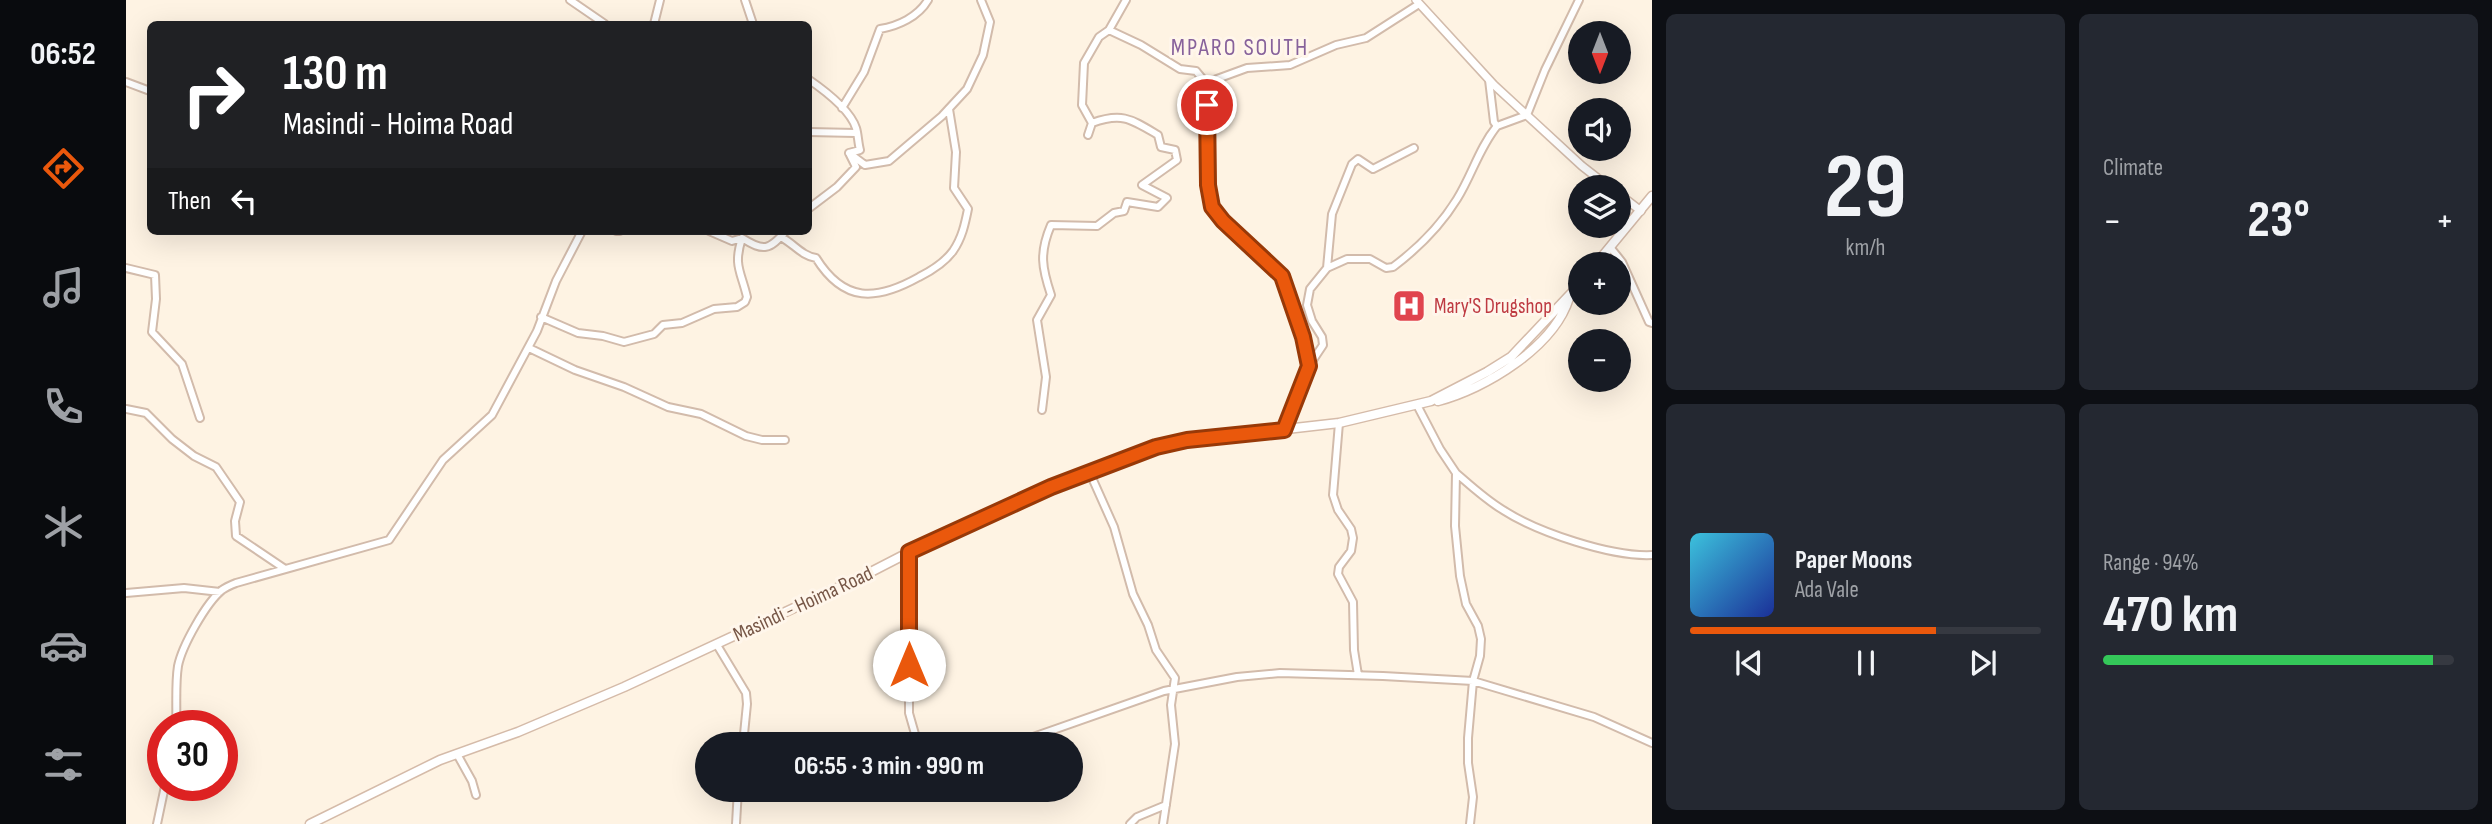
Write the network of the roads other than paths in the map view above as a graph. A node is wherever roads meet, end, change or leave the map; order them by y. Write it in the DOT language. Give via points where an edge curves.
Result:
graph roads {
  1 [pos="570,0"];
  2 [pos="660,0"];
  3 [pos="745,0"];
  4 [pos="928,0"];
  5 [pos="981,0"];
  6 [pos="1126,0"];
  7 [pos="1579,0"];
  8 [pos="1417,2"];
  9 [pos="601,21"];
  10 [pos="655,21"];
  11 [pos="752,21"];
  12 [pos="1109,30"];
  13 [pos="1489,79"];
  14 [pos="126,82"];
  15 [pos="812,82"];
  16 [pos="1206,83"];
  17 [pos="147,90"];
  18 [pos="842,108"];
  19 [pos="949,109"];
  20 [pos="1527,115"];
  21 [pos="1092,123"];
  22 [pos="1497,126"];
  23 [pos="812,132"];
  24 [pos="856,133"];
  25 [pos="1088,135"];
  26 [pos="1414,148"];
  27 [pos="849,153"];
  28 [pos="1594,175"];
  29 [pos="1652,196"];
  30 [pos="1631,203"];
  31 [pos="812,206"];
  32 [pos="1641,211"];
  33 [pos="580,235"];
  34 [pos="718,235"];
  35 [pos="782,235"];
  36 [pos="784,235"];
  37 [pos="742,238"];
  38 [pos="1610,247"];
  39 [pos="1606,252"];
  40 [pos="126,268"];
  41 [pos="1327,268"];
  42 [pos="1568,299"];
  43 [pos="541,317"];
  44 [pos="1652,323"];
  45 [pos="528,348"];
  46 [pos="1309,366"];
  47 [pos="1417,405"];
  48 [pos="126,409"];
  49 [pos="1042,410"];
  50 [pos="200,418"];
  51 [pos="1339,423"];
  52 [pos="1284,430"];
  53 [pos="785,440"];
  54 [pos="1089,471"];
  55 [pos="1456,473"];
  56 [pos="909,552"];
  57 [pos="1652,555"];
  58 [pos="285,569"];
  59 [pos="220,592"];
  60 [pos="126,593"];
  61 [pos="717,645"];
  62 [pos="1358,675"];
  63 [pos="1473,681"];
  64 [pos="1173,690"];
  65 [pos="176,710"];
  66 [pos="744,732"];
  67 [pos="914,732"];
  68 [pos="1049,732"];
  69 [pos="1652,743"];
  70 [pos="457,754"];
  71 [pos="476,795"];
  72 [pos="162,801"];
  73 [pos="737,802"];
  74 [pos="1166,805"];
  75 [pos="157,824"];
  76 [pos="311,824"];
  77 [pos="736,824"];
  78 [pos="1130,824"];
  79 [pos="1163,824"];
  80 [pos="1470,824"];
  1 -- 9 [label="street"];
  2 -- 10 [label="street"];
  3 -- 11 [label="street"];
  4 -- 18 [label="street" via="899,26 880,29 864,72"];
  5 -- 19 [label="street" via="990,22 983,55 967,89"];
  6 -- 12 [label="street"];
  7 -- 20 [label="street"];
  8 -- 13 [label="street"];
  8 -- 16 [label="street" via="1366,38 1290,65 1247,68"];
  12 -- 16 [label="street" via="1180,69 1196,71"];
  12 -- 21 [label="street" via="1099,37 1084,63 1082,105"];
  13 -- 20 [label="street"];
  13 -- 22 [label="street"];
  14 -- 17 [label="street"];
  15 -- 18 [label="street"];
  16 -- 46 [label="street" via="1212,207 1282,276"];
  18 -- 24 [label="street"];
  19 -- 27 [label="street" via="889,161 865,165"];
  19 -- 36 [label="street" via="956,152 954,188 968,209 953,251 933,270 878,295 857,294 836,282 816,258 806,257"];
  20 -- 22 [label="street"];
  20 -- 28 [label="street"];
  21 -- 25 [label="street"];
  21 -- 49 [label="street" via="1113,116 1138,123 1158,135 1161,147 1175,150 1177,160 1142,185 1167,198 1158,207 1127,202 1124,211 1097,226 1051,225 1042,266 1051,295 1037,320 1046,377"];
  22 -- 41 [label="street" via="1447,213 1397,264 1386,268 1357,258"];
  23 -- 24 [label="street"];
  24 -- 27 [label="street" via="860,150"];
  26 -- 41 [label="street" via="1373,169 1358,159 1352,164 1332,214"];
  27 -- 31 [label="street" via="856,167"];
  29 -- 32 [label="main road"];
  30 -- 32 [label="street"];
  32 -- 38 [label="main road"];
  33 -- 43 [label="street"];
  34 -- 37 [label="street" via="732,241"];
  35 -- 37 [label="street" via="764,248"];
  37 -- 43 [label="street" via="737,271 747,297 737,307 663,325 654,334 629,342 578,333"];
  38 -- 39 [label="main road"];
  38 -- 44 [label="street"];
  40 -- 50 [label="street" via="155,275 152,332 182,364"];
  41 -- 46 [label="street" via="1307,296 1312,321 1323,340"];
  42 -- 47 [label="main road, Masindi - Hoima Road" via="1511,357"];
  43 -- 45 [label="street"];
  45 -- 53 [label="street" via="668,407 701,414 746,436"];
  45 -- 58 [label="street" via="492,415 443,460 389,540"];
  46 -- 52 [label="street"];
  47 -- 51 [label="main road, Masindi - Hoima Road"];
  47 -- 55 [label="street"];
  48 -- 58 [label="street" via="146,413 194,456 216,467 240,502 236,536"];
  51 -- 52 [label="main road, Masindi - Hoima Road"];
  51 -- 62 [label="street" via="1333,495 1353,538 1338,574 1354,609"];
  52 -- 54 [label="main road, Masindi - Hoima Road" via="1172,442"];
  54 -- 56 [label="main road, Masindi - Hoima Road"];
  54 -- 64 [label="street" via="1114,527 1133,594 1156,650 1175,678"];
  55 -- 57 [label="street" via="1503,511 1553,533 1623,553"];
  55 -- 63 [label="street" via="1460,576 1481,639"];
  56 -- 61 [label="main road, Masindi - Hoima Road"];
  56 -- 67 [label="street" via="909,713"];
  58 -- 59 [label="street"];
  59 -- 60 [label="street"];
  59 -- 65 [label="street" via="181,657"];
  61 -- 66 [label="street" via="746,693"];
  61 -- 70 [label="main road, Masindi - Hoima Road"];
  62 -- 63 [label="street"];
  62 -- 64 [label="street" via="1269,674"];
  63 -- 69 [label="street" via="1594,717"];
  63 -- 80 [label="street" via="1468,738 1473,797"];
  64 -- 68 [label="street"];
  64 -- 74 [label="street" via="1175,744"];
  70 -- 71 [label="street"];
  70 -- 76 [label="main road, Masindi - Hoima Road"];
  72 -- 75 [label="street"];
  73 -- 77 [label="street"];
  74 -- 78 [label="street"];
  74 -- 79 [label="street"];
}
